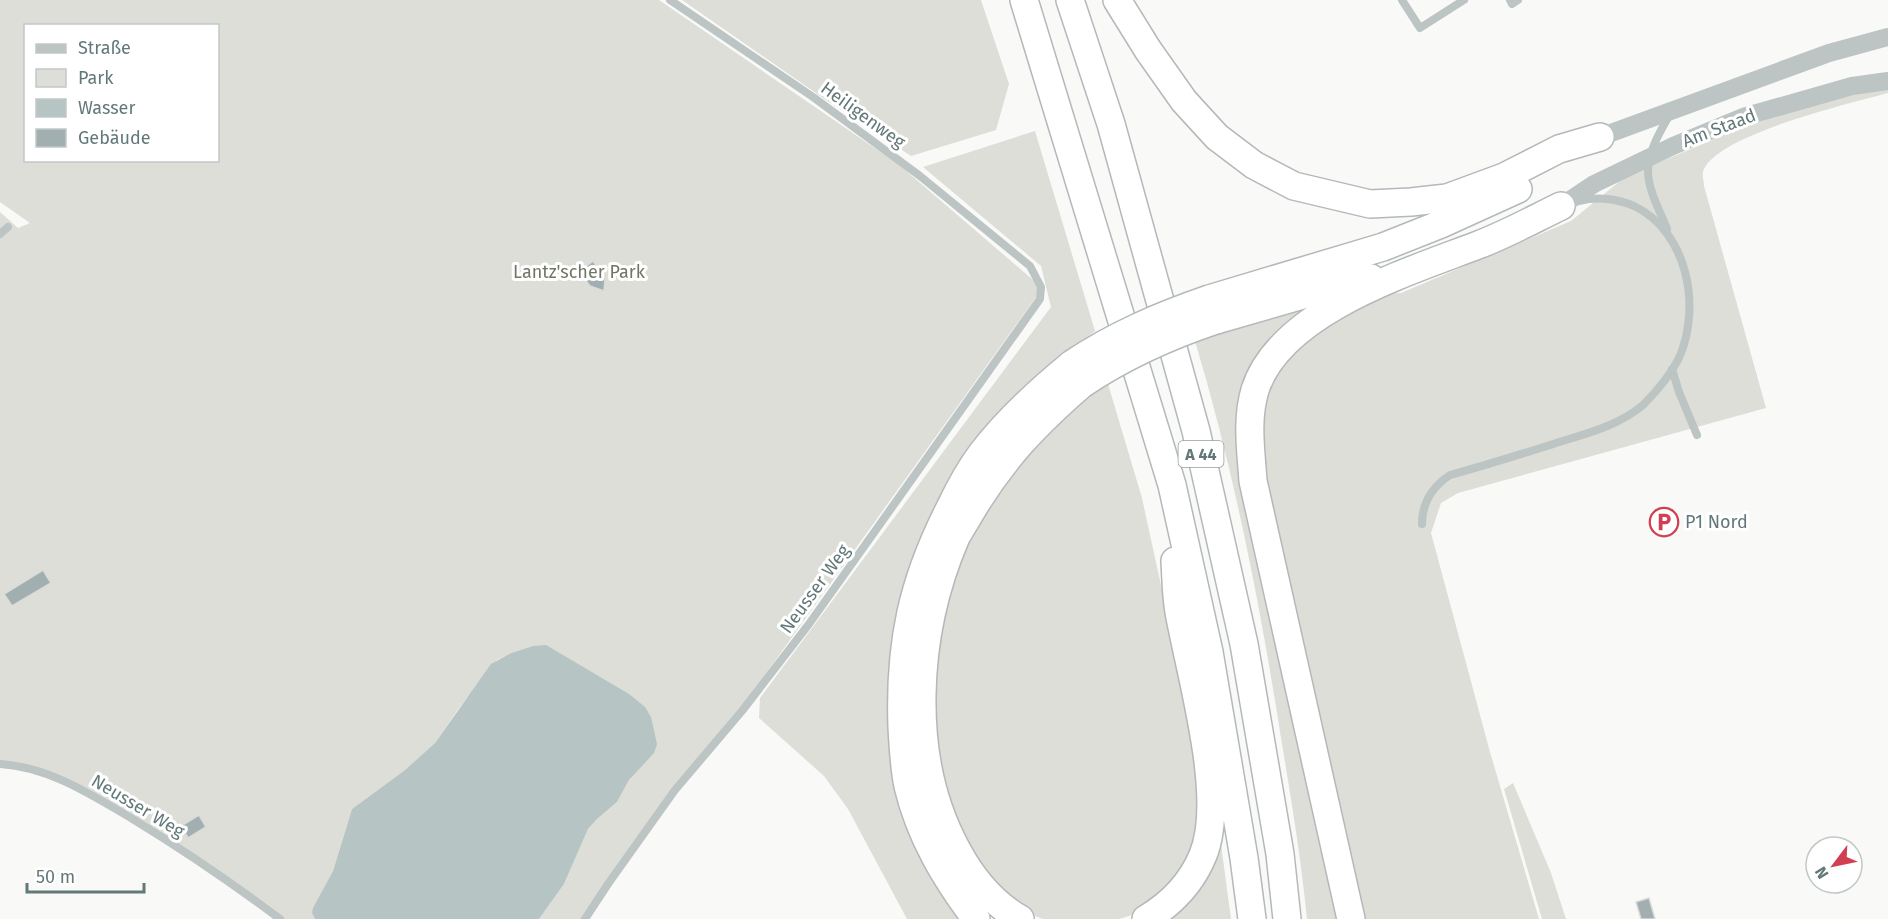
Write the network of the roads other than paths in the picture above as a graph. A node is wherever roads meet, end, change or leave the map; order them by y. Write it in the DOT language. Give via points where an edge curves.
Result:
graph roads {
  1 [pos="670,0"];
  2 [pos="1024,0"];
  3 [pos="1070,0"];
  4 [pos="1117,0"];
  5 [pos="1402,0"];
  6 [pos="1464,0"];
  7 [pos="1510,0"];
  8 [pos="1518,0"];
  9 [pos="1888,37"];
  10 [pos="1888,81"];
  11 [pos="1672,110"];
  12 [pos="1600,137"];
  13 [pos="1651,156"];
  14 [pos="1561,206"];
  15 [pos="8,227"];
  16 [pos="1668,232"];
  17 [pos="0,234"];
  18 [pos="1030,266"];
  19 [pos="1407,272"];
  20 [pos="1212,309"];
  21 [pos="1672,369"];
  22 [pos="1077,374"];
  23 [pos="1697,435"];
  24 [pos="1172,485"];
  25 [pos="1422,524"];
  26 [pos="0,764"];
  27 [pos="280,919"];
  28 [pos="585,919"];
  29 [pos="976,919"];
  30 [pos="1020,919"];
  31 [pos="1146,919"];
  32 [pos="1252,919"];
  33 [pos="1287,919"];
  34 [pos="1351,919"];
  1 -- 18 [label="lane, Heiligenweg" via="816,93"];
  2 -- 24 [label="highway, A 44"];
  3 -- 33 [label="highway, A 44" via="1112,124 1196,431 1244,644 1280,854"];
  4 -- 12 [label="highway" via="1178,92 1217,138 1254,165 1294,186 1370,204 1447,198 1504,177 1559,149"];
  5 -- 6 [label="lane" via="1420,28"];
  7 -- 8 [label="lane" via="1512,4"];
  9 -- 11 [label="street, Am Staad" via="1829,53"];
  10 -- 13 [label="street, Am Staad" via="1852,86 1761,112"];
  11 -- 12 [label="street, Am Staad"];
  11 -- 13 [label="lane"];
  12 -- 20 [label="highway" via="1565,164 1441,224"];
  13 -- 14 [label="street, Am Staad" via="1594,184"];
  13 -- 16 [label="lane" via="1651,186"];
  14 -- 16 [label="lane" via="1585,199 1627,203"];
  14 -- 19 [label="highway" via="1481,244"];
  15 -- 17 [label="lane"];
  16 -- 21 [label="lane" via="1677,248 1689,297 1686,336"];
  18 -- 28 [label="lane, Neusser Weg" via="1041,287 1040,299 809,624 675,790"];
  19 -- 20 [label="highway"];
  19 -- 34 [label="highway" via="1337,305 1300,328 1273,356 1256,389 1249,428 1253,481"];
  20 -- 22 [label="highway, bridge" via="1145,323 1099,346"];
  21 -- 23 [label="lane"];
  21 -- 25 [label="lane" via="1641,406 1615,423 1450,475 1430,492"];
  22 -- 29 [label="highway" via="1036,393 981,454 938,530 920,573 908,623 900,686 908,785 938,864"];
  22 -- 30 [label="highway" via="1009,454 957,537 928,632 922,681 926,761 948,834 986,893"];
  24 -- 31 [label="highway" via="1178,609 1202,725 1211,820 1203,855 1188,882 1164,908"];
  24 -- 32 [label="highway, A 44" via="1209,652"];
  26 -- 27 [label="lane, Neusser Weg" via="38,771 88,793 205,864"];
}
